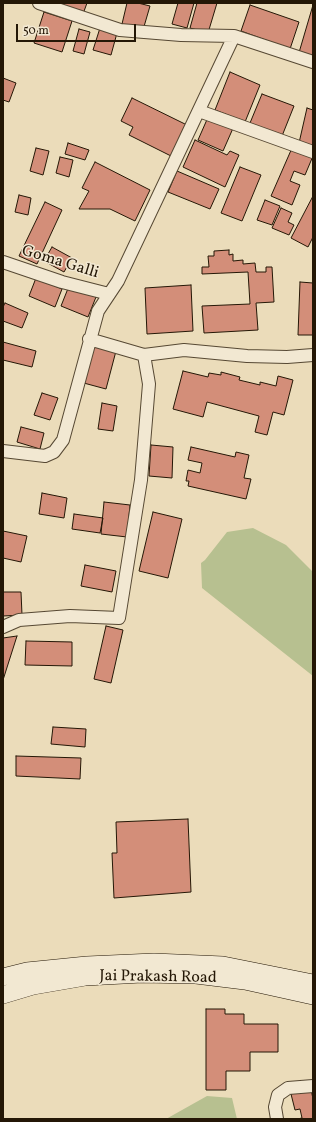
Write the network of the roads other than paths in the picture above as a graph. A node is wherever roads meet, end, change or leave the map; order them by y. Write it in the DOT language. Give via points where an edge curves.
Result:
graph roads {
  1 [pos="39,3"];
  2 [pos="234,36"];
  3 [pos="313,62"];
  4 [pos="200,111"];
  5 [pos="313,152"];
  6 [pos="3,262"];
  7 [pos="109,294"];
  8 [pos="90,339"];
  9 [pos="144,355"];
  10 [pos="313,355"];
  11 [pos="3,450"];
  12 [pos="3,627"];
  13 [pos="3,977"];
  14 [pos="313,983"];
  15 [pos="3,995"];
  16 [pos="313,996"];
  17 [pos="313,1086"];
  18 [pos="276,1119"];
  1 -- 2 [label="street" via="120,30"];
  2 -- 3 [label="street"];
  2 -- 4 [label="street"];
  4 -- 5 [label="street"];
  4 -- 7 [label="street" via="118,281"];
  6 -- 7 [label="street, Goma Galli" via="62,282"];
  7 -- 8 [label="street" via="98,311"];
  8 -- 9 [label="street"];
  8 -- 11 [label="street" via="63,440 54,452 45,456"];
  9 -- 10 [label="street" via="184,350 247,356"];
  9 -- 12 [label="street" via="149,384 141,480 119,618 70,616 19,620"];
  13 -- 14 [label="main road" via="27,971 87,964 154,962 223,965"];
  15 -- 16 [label="main road, Jai Prakash Road" via="33,986 85,978 142,974 196,975 245,981"];
  17 -- 18 [label="street" via="288,1088 278,1095"];
}
